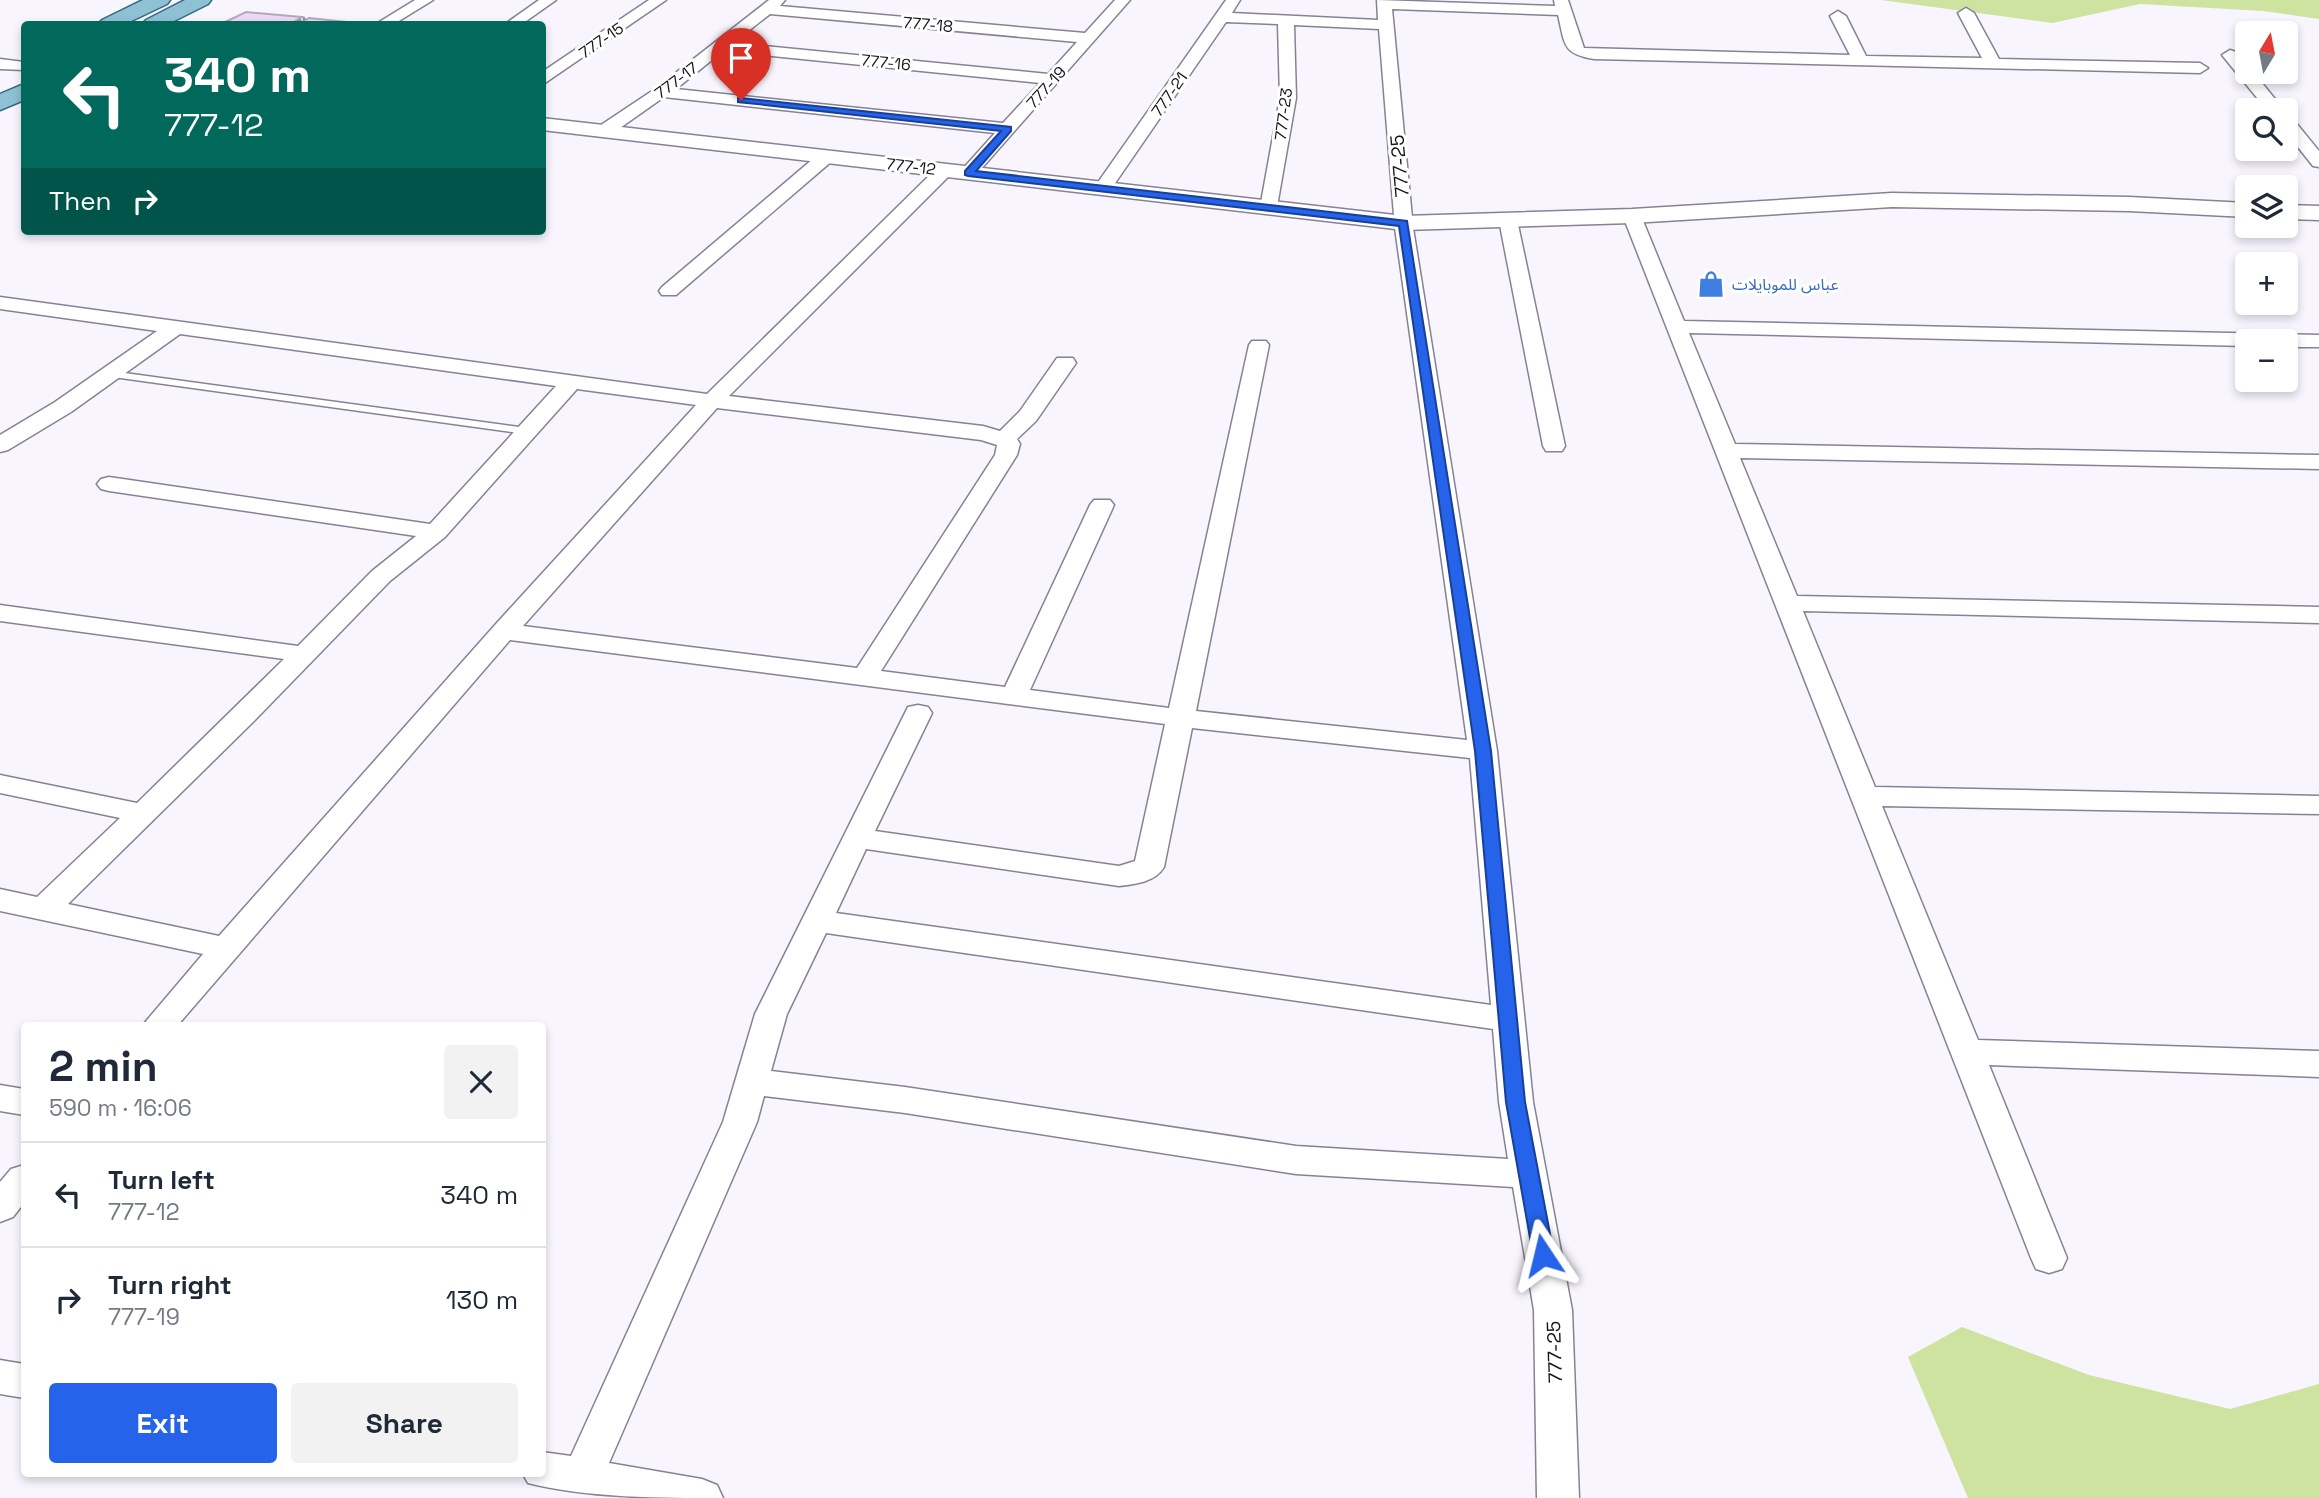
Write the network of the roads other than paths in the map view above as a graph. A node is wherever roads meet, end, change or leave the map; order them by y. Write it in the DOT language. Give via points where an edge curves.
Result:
graph roads {
  1 [pos="160,0"];
  2 [pos="201,0"];
  3 [pos="426,0"];
  4 [pos="549,0"];
  5 [pos="659,0"];
  6 [pos="1233,0"];
  7 [pos="1101,1"];
  8 [pos="1122,1"];
  9 [pos="772,5"];
  10 [pos="1562,6"];
  11 [pos="1385,10"];
  12 [pos="1966,13"];
  13 [pos="1838,16"];
  14 [pos="1222,17"];
  15 [pos="1286,20"];
  16 [pos="114,21"];
  17 [pos="159,21"];
  18 [pos="389,21"];
  19 [pos="517,21"];
  20 [pos="1089,38"];
  21 [pos="720,46"];
  22 [pos="2230,55"];
  23 [pos="1860,60"];
  24 [pos="1993,63"];
  25 [pos="15,65"];
  26 [pos="2200,68"];
  27 [pos="0,77"];
  28 [pos="546,77"];
  29 [pos="1053,79"];
  30 [pos="21,92"];
  31 [pos="661,92"];
  32 [pos="2266,98"];
  33 [pos="0,103"];
  34 [pos="546,124"];
  35 [pos="1008,129"];
  36 [pos="604,131"];
  37 [pos="2298,137"];
  38 [pos="826,157"];
  39 [pos="2319,162"];
  40 [pos="957,172"];
  41 [pos="1103,188"];
  42 [pos="1269,208"];
  43 [pos="2235,209"];
  44 [pos="2298,212"];
  45 [pos="2319,213"];
  46 [pos="1632,216"];
  47 [pos="1508,220"];
  48 [pos="1404,223"];
  49 [pos="669,291"];
  50 [pos="0,303"];
  51 [pos="1676,327"];
  52 [pos="173,329"];
  53 [pos="2319,341"];
  54 [pos="1259,345"];
  55 [pos="1065,363"];
  56 [pos="110,374"];
  57 [pos="572,382"];
  58 [pos="712,401"];
  59 [pos="527,431"];
  60 [pos="1004,439"];
  61 [pos="0,445"];
  62 [pos="1554,446"];
  63 [pos="1727,451"];
  64 [pos="2319,462"];
  65 [pos="109,484"];
  66 [pos="1102,505"];
  67 [pos="436,533"];
  68 [pos="1787,603"];
  69 [pos="0,613"];
  70 [pos="2319,615"];
  71 [pos="503,631"];
  72 [pos="302,654"];
  73 [pos="865,676"];
  74 [pos="1014,696"];
  75 [pos="918,713"];
  76 [pos="1182,718"];
  77 [pos="1483,751"];
  78 [pos="0,784"];
  79 [pos="1864,796"];
  80 [pos="2319,805"];
  81 [pos="141,813"];
  82 [pos="857,838"];
  83 [pos="0,900"];
  84 [pos="44,909"];
  85 [pos="817,921"];
  86 [pos="225,948"];
  87 [pos="1508,1019"];
  88 [pos="161,1022"];
  89 [pos="1967,1052"];
  90 [pos="2319,1064"];
  91 [pos="752,1082"];
  92 [pos="0,1098"];
  93 [pos="21,1102"];
  94 [pos="1529,1174"];
  95 [pos="21,1182"];
  96 [pos="0,1207"];
  97 [pos="2049,1258"];
  98 [pos="0,1377"];
  99 [pos="21,1380"];
  100 [pos="546,1471"];
  101 [pos="582,1477"];
  102 [pos="702,1498"];
  103 [pos="1558,1498"];
  1 -- 16 [label="main road"];
  2 -- 17 [label="main road"];
  3 -- 18 [label="street"];
  4 -- 19 [label="street"];
  5 -- 28 [label="street, 777-15"];
  6 -- 14 [label="street, 777-21"];
  7 -- 8 [label="street"];
  8 -- 20 [label="street, 777-19"];
  9 -- 20 [label="street, 777-18"];
  9 -- 21 [label="street, 777-17"];
  10 -- 11 [label="street"];
  10 -- 23 [label="street" via="1579,52"];
  11 -- 15 [label="street"];
  11 -- 48 [label="street, 777-25"];
  12 -- 24 [label="street"];
  13 -- 23 [label="street"];
  14 -- 15 [label="street"];
  14 -- 41 [label="street, 777-21"];
  15 -- 42 [label="street, 777-23" via="1288,98"];
  20 -- 29 [label="street, 777-19"];
  21 -- 29 [label="street, 777-16"];
  21 -- 31 [label="street, 777-17"];
  22 -- 32 [label="street"];
  23 -- 24 [label="street"];
  24 -- 26 [label="street"];
  25 -- 27 [label="main road"];
  29 -- 35 [label="street, 777-19"];
  30 -- 33 [label="main road"];
  31 -- 35 [label="street"];
  31 -- 36 [label="street, 777-17"];
  34 -- 36 [label="street, 777-12"];
  35 -- 40 [label="street, 777-19"];
  36 -- 38 [label="street, 777-12"];
  37 -- 39 [label="street"];
  38 -- 40 [label="street, 777-12"];
  38 -- 49 [label="street"];
  40 -- 41 [label="street, 777-12"];
  40 -- 58 [label="street, 777-19"];
  41 -- 42 [label="street, 777-12"];
  42 -- 48 [label="street, 777-12"];
  43 -- 46 [label="street, 777-12" via="1892,200"];
  44 -- 45 [label="street"];
  46 -- 47 [label="street, 777-12"];
  46 -- 51 [label="street"];
  47 -- 48 [label="street, 777-12"];
  47 -- 62 [label="street"];
  48 -- 77 [label="street, 777-25"];
  50 -- 52 [label="street"];
  51 -- 53 [label="street"];
  51 -- 63 [label="street"];
  52 -- 56 [label="street"];
  52 -- 57 [label="street"];
  54 -- 76 [label="street"];
  55 -- 60 [label="street" via="1028,416"];
  56 -- 59 [label="lane"];
  56 -- 61 [label="street"];
  57 -- 58 [label="street"];
  57 -- 59 [label="street"];
  58 -- 60 [label="street"];
  58 -- 71 [label="street, 777-19"];
  59 -- 67 [label="street"];
  60 -- 73 [label="street" via="1009,444 1006,454"];
  63 -- 64 [label="street"];
  63 -- 68 [label="street"];
  65 -- 67 [label="street"];
  66 -- 74 [label="street"];
  67 -- 72 [label="street" via="381,576"];
  68 -- 70 [label="street"];
  68 -- 79 [label="street"];
  69 -- 72 [label="street"];
  71 -- 73 [label="street"];
  71 -- 86 [label="street, 777-19"];
  72 -- 81 [label="street"];
  73 -- 74 [label="street"];
  74 -- 76 [label="street"];
  75 -- 82 [label="street"];
  76 -- 77 [label="street"];
  76 -- 82 [label="street" via="1149,867 1135,874 1119,876"];
  77 -- 87 [label="street, 777-25"];
  78 -- 81 [label="street"];
  79 -- 80 [label="street"];
  79 -- 89 [label="street"];
  81 -- 84 [label="street"];
  82 -- 85 [label="street"];
  83 -- 84 [label="street"];
  84 -- 86 [label="street"];
  85 -- 87 [label="street"];
  85 -- 91 [label="street" via="771,1014"];
  86 -- 88 [label="street, 777-19"];
  87 -- 94 [label="street, 777-25"];
  89 -- 90 [label="street"];
  89 -- 97 [label="street"];
  91 -- 94 [label="street" via="905,1100 1296,1160"];
  91 -- 101 [label="street" via="740,1122"];
  92 -- 93 [label="street"];
  94 -- 103 [label="street, 777-25" via="1553,1310"];
  95 -- 96 [label="street"];
  98 -- 99 [label="street"];
  100 -- 101 [label="street"];
  101 -- 102 [label="street"];
}
